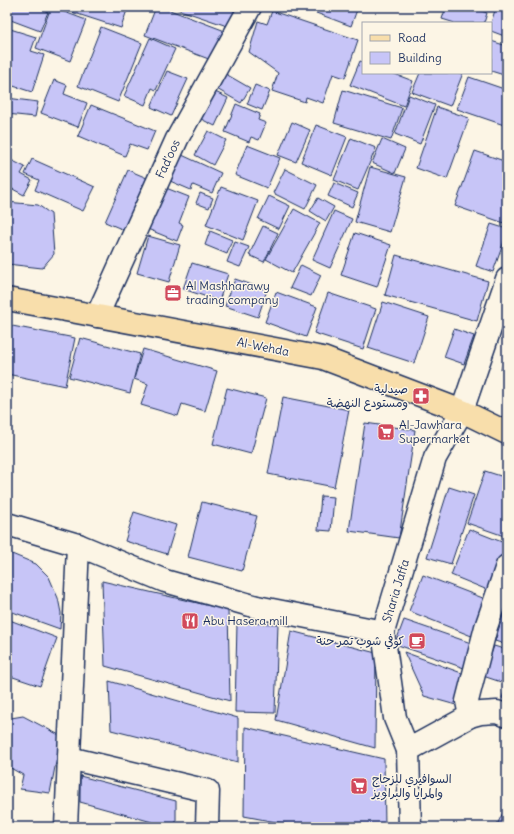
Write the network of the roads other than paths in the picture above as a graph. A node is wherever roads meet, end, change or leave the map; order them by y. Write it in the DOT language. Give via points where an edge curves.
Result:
graph roads {
  1 [pos="250,7"];
  2 [pos="507,279"];
  3 [pos="7,299"];
  4 [pos="97,316"];
  5 [pos="462,411"];
  6 [pos="507,433"];
  7 [pos="7,524"];
  8 [pos="78,545"];
  9 [pos="507,566"];
  10 [pos="384,632"];
  11 [pos="470,716"];
  12 [pos="507,716"];
  13 [pos="408,750"];
  14 [pos="68,758"];
  15 [pos="66,827"];
  16 [pos="206,827"];
  17 [pos="410,827"];
  1 -- 4 [label="street, Fad'oos" via="177,139"];
  2 -- 5 [label="street, Sharia Jaffa"];
  3 -- 4 [label="main road, Al-Wehda"];
  4 -- 5 [label="main road, Al-Wehda" via="323,358"];
  5 -- 6 [label="main road, Al-Wehda"];
  5 -- 10 [label="street, Sharia Jaffa" via="435,458"];
  7 -- 8 [label="street"];
  8 -- 10 [label="street" via="165,581 257,607"];
  8 -- 14 [label="street"];
  9 -- 11 [label="street" via="486,627 467,701"];
  10 -- 13 [label="street, Sharia Jaffa" via="395,718"];
  11 -- 12 [label="street" via="497,712"];
  11 -- 13 [label="street"];
  13 -- 17 [label="street, Sharia Jaffa"];
  14 -- 15 [label="street"];
  14 -- 16 [label="street" via="208,791"];
}
